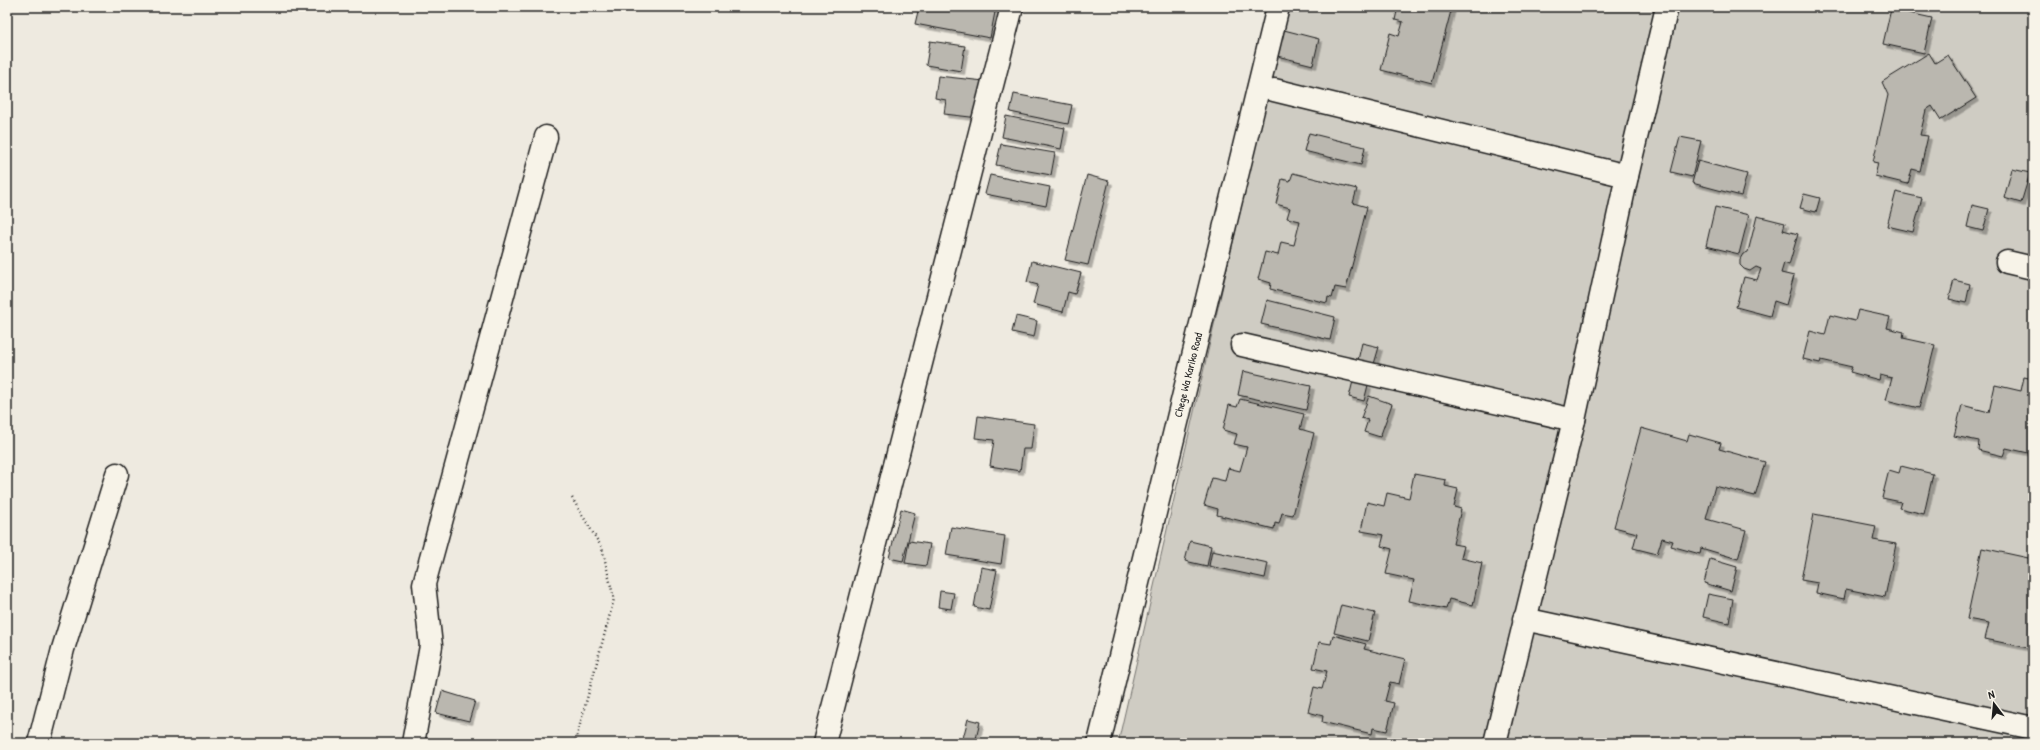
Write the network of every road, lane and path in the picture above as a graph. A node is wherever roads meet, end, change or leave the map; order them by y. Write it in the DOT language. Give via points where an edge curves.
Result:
graph roads {
  1 [pos="1012,7"];
  2 [pos="1278,7"];
  3 [pos="1667,7"];
  4 [pos="1274,90"];
  5 [pos="546,136"];
  6 [pos="1627,176"];
  7 [pos="2007,262"];
  8 [pos="2033,268"];
  9 [pos="1242,345"];
  10 [pos="1574,420"];
  11 [pos="117,474"];
  12 [pos="572,498"];
  13 [pos="1524,619"];
  14 [pos="2033,728"];
  15 [pos="39,743"];
  16 [pos="413,743"];
  17 [pos="575,743"];
  18 [pos="824,743"];
  19 [pos="1099,743"];
  20 [pos="1495,743"];
  1 -- 18 [label="street"];
  2 -- 19 [label="street, Chege Wa Kariko Road"];
  3 -- 6 [label="street"];
  4 -- 6 [label="street"];
  5 -- 16 [label="street" via="424,584 431,646"];
  6 -- 10 [label="street"];
  7 -- 8 [label="street"];
  9 -- 10 [label="street"];
  10 -- 13 [label="street"];
  11 -- 15 [label="street" via="63,649"];
  12 -- 17 [label="path" via="602,548 614,599"];
  13 -- 14 [label="street"];
  13 -- 20 [label="street"];
}
